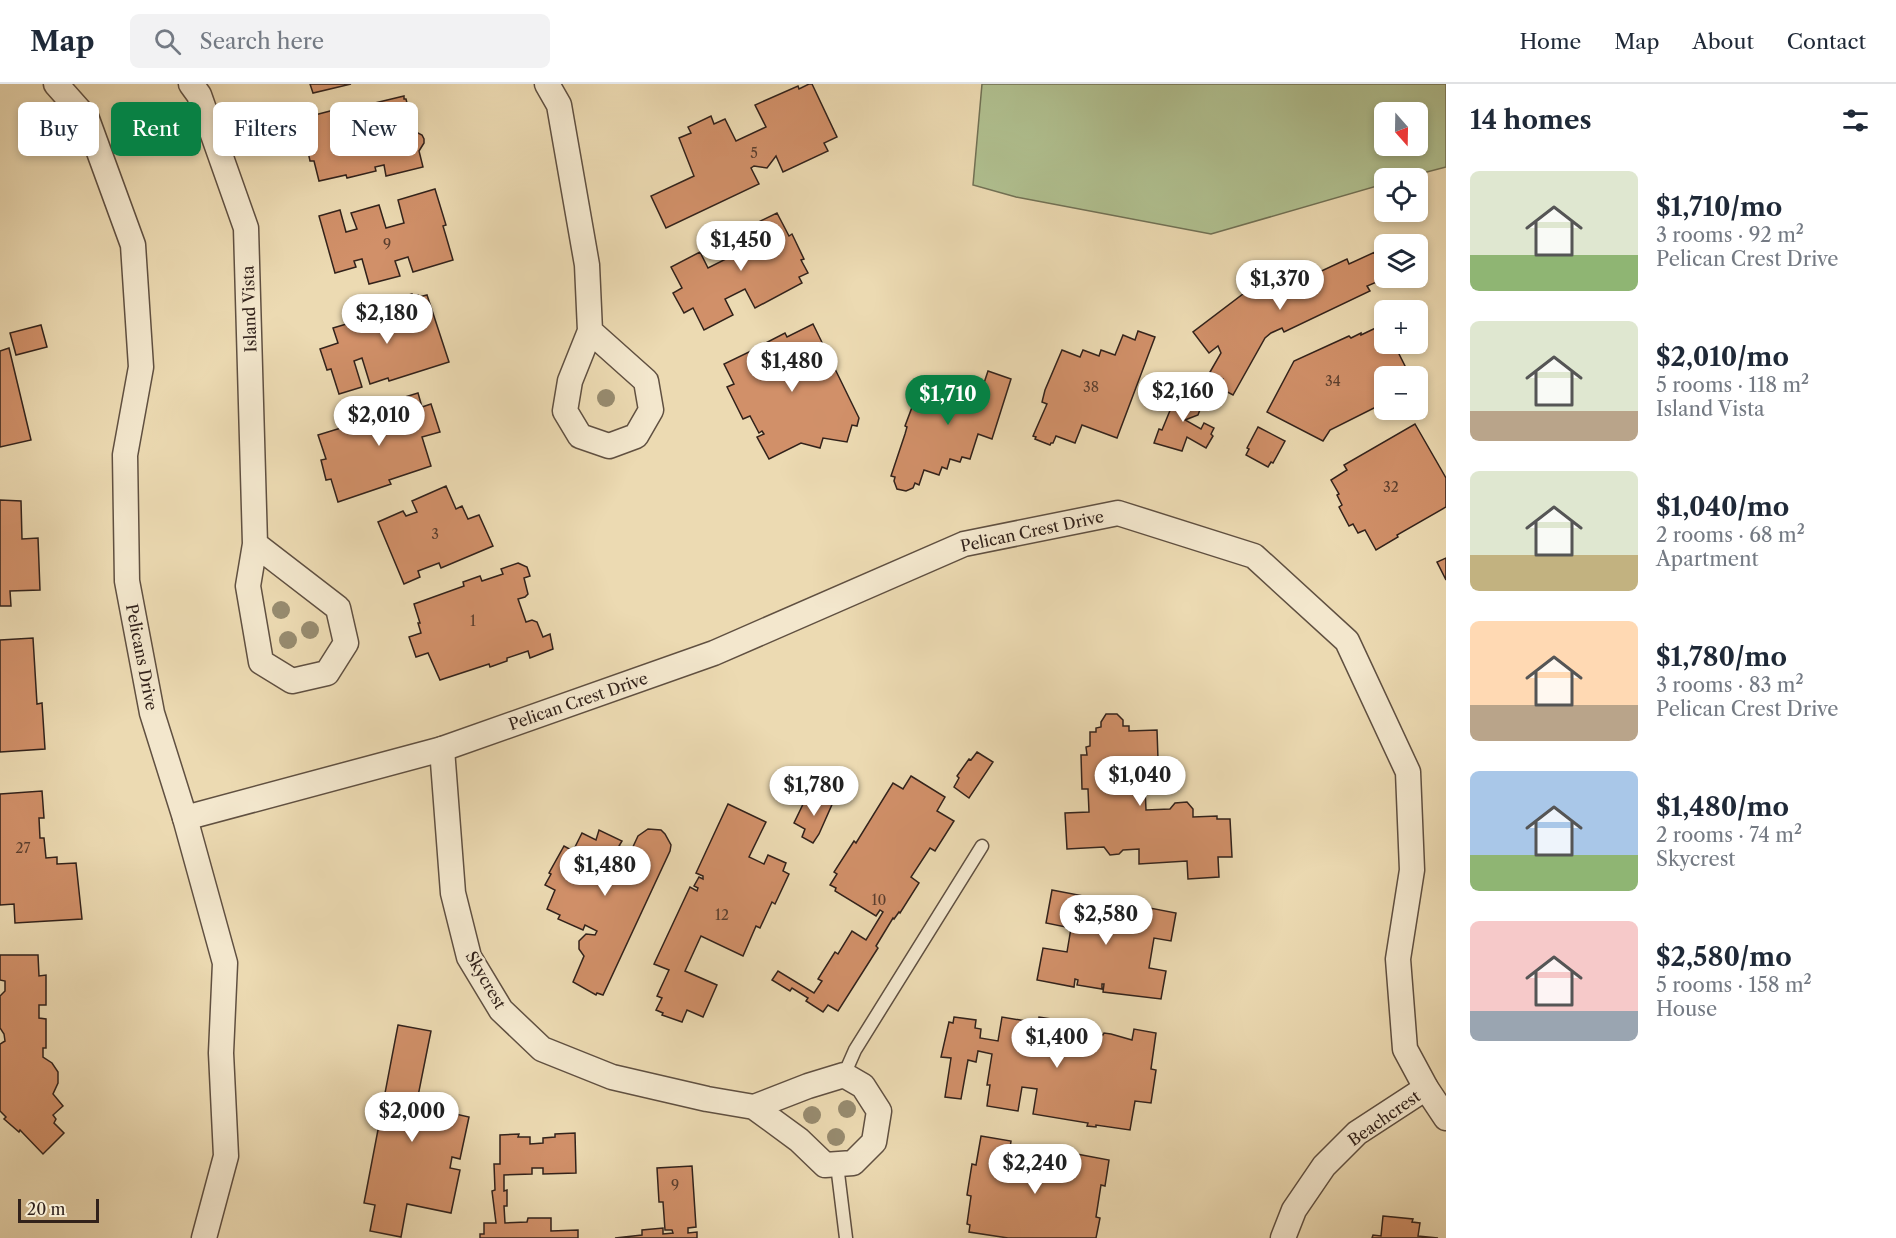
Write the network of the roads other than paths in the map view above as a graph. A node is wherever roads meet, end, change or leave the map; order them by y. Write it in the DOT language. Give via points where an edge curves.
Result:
graph roads {
  1 [pos="56,84"];
  2 [pos="191,84"];
  3 [pos="547,84"];
  4 [pos="590,331"];
  5 [pos="255,544"];
  6 [pos="442,749"];
  7 [pos="185,818"];
  8 [pos="982,846"];
  9 [pos="844,1075"];
  10 [pos="1426,1088"];
  11 [pos="754,1107"];
  12 [pos="1446,1118"];
  13 [pos="837,1165"];
  14 [pos="204,1238"];
  15 [pos="846,1238"];
  16 [pos="1283,1238"];
  1 -- 7 [label="street, Pelicans Drive" via="87,119 134,245 141,367 125,455 127,581 153,713"];
  2 -- 5 [label="street, Island Vista" via="199,95 246,228"];
  3 -- 4 [label="street" via="559,105 587,265"];
  4 -- 4 [label="street" via="570,381 565,411 580,436 609,446 636,436 651,410 646,381"];
  5 -- 5 [label="street, Island Vista" via="248,586 261,662 292,681 327,673 346,643 338,608"];
  6 -- 7 [label="street, Pelican Crest Drive"];
  6 -- 10 [label="street, Pelican Crest Drive" via="714,653 963,544 1118,513 1254,556 1347,641 1408,772 1412,870 1398,959 1405,1049"];
  6 -- 11 [label="street, Skycrest" via="453,893 469,957 501,1010 542,1049 612,1077"];
  7 -- 14 [label="street, Pelicans Drive" via="225,963 221,1053 226,1156"];
  8 -- 9 [label="lane" via="855,1050"];
  9 -- 11 [label="street"];
  9 -- 13 [label="street" via="863,1086 879,1111 874,1142 853,1163"];
  10 -- 12 [label="street, Pelican Crest Drive"];
  10 -- 16 [label="street, Beachcrest" via="1357,1133 1324,1166 1294,1210"];
  11 -- 13 [label="street, Skycrest" via="825,1165"];
  13 -- 15 [label="lane"];
}
